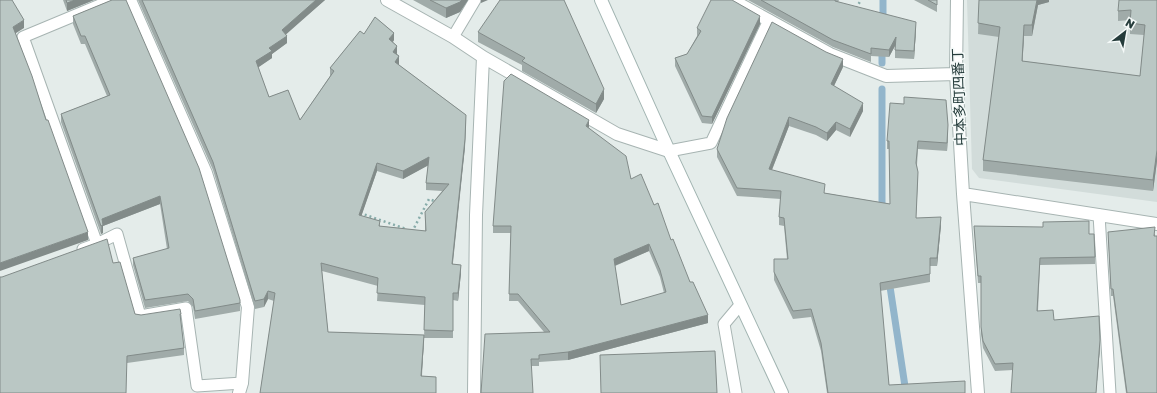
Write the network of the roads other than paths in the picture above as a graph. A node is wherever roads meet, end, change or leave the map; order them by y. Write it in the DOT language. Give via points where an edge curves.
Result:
graph roads {
  1 [pos="112,0"];
  2 [pos="130,0"];
  3 [pos="387,0"];
  4 [pos="475,0"];
  5 [pos="601,0"];
  6 [pos="732,0"];
  7 [pos="958,0"];
  8 [pos="769,20"];
  9 [pos="453,37"];
  10 [pos="483,57"];
  11 [pos="956,74"];
  12 [pos="669,151"];
  13 [pos="963,194"];
  14 [pos="1099,215"];
  15 [pos="1157,224"];
  16 [pos="97,244"];
  17 [pos="75,252"];
  18 [pos="740,304"];
  19 [pos="241,388"];
  20 [pos="474,393"];
  21 [pos="736,393"];
  22 [pos="782,393"];
  23 [pos="978,393"];
  24 [pos="1110,393"];
  1 -- 16 [label="lane" via="23,37"];
  2 -- 19 [label="street" via="206,173 248,307"];
  3 -- 9 [label="street"];
  4 -- 9 [label="lane"];
  5 -- 12 [label="street"];
  6 -- 8 [label="street"];
  7 -- 11 [label="street, 中本多町四番丁"];
  8 -- 11 [label="street" via="830,54 886,76"];
  8 -- 12 [label="lane" via="711,143"];
  9 -- 10 [label="street"];
  10 -- 12 [label="street" via="617,134"];
  10 -- 20 [label="street" via="476,215"];
  11 -- 13 [label="street, 中本多町四番丁"];
  12 -- 18 [label="street"];
  13 -- 14 [label="street"];
  13 -- 23 [label="street, 中本多町四番丁"];
  14 -- 15 [label="street"];
  14 -- 24 [label="lane"];
  16 -- 17 [label="lane"];
  16 -- 19 [label="lane" via="117,234 140,316 186,308 197,386"];
  18 -- 21 [label="lane" via="724,324"];
  18 -- 22 [label="street"];
}
